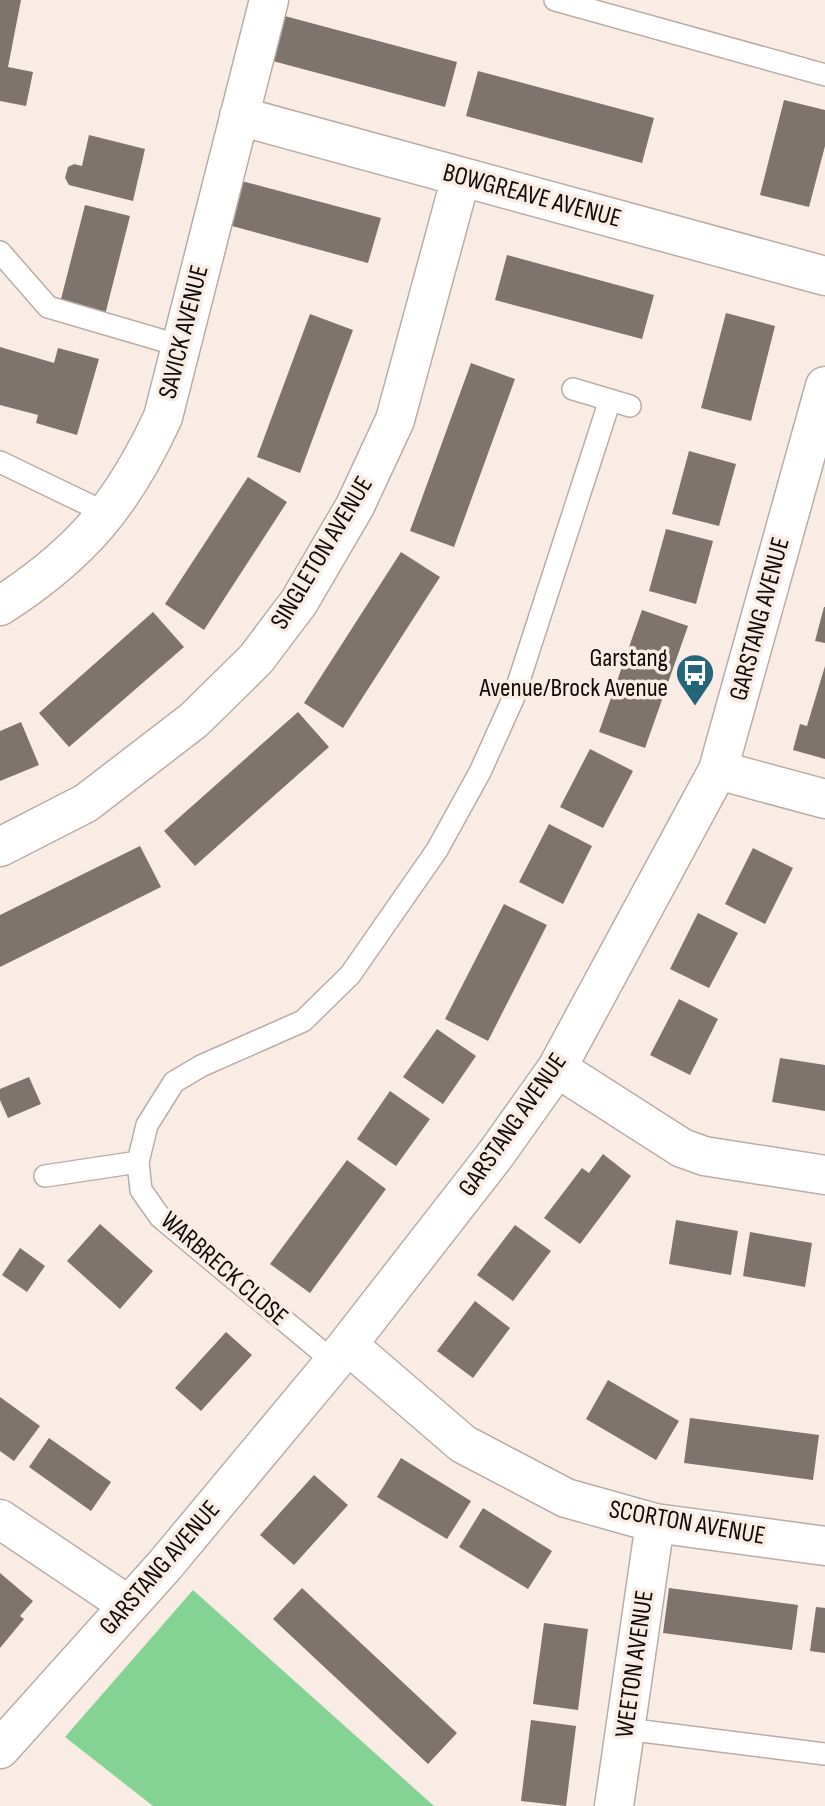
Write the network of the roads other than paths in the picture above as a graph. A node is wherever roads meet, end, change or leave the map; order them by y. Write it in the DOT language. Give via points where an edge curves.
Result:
graph roads {
  1 [pos="269,0"];
  2 [pos="555,0"];
  3 [pos="825,75"];
  4 [pos="239,116"];
  5 [pos="461,177"];
  6 [pos="0,252"];
  7 [pos="825,276"];
  8 [pos="181,346"];
  9 [pos="825,386"];
  10 [pos="573,389"];
  11 [pos="819,429"];
  12 [pos="0,462"];
  13 [pos="108,514"];
  14 [pos="0,606"];
  15 [pos="718,770"];
  16 [pos="825,800"];
  17 [pos="0,846"];
  18 [pos="557,1068"];
  19 [pos="138,1162"];
  20 [pos="45,1175"];
  21 [pos="825,1175"];
  22 [pos="341,1353"];
  23 [pos="0,1519"];
  24 [pos="655,1523"];
  25 [pos="825,1546"];
  26 [pos="128,1605"];
  27 [pos="626,1729"];
  28 [pos="0,1749"];
  29 [pos="825,1754"];
  30 [pos="614,1806"];
  1 -- 4 [label="street, SAVICK AVENUE"];
  2 -- 3 [label="lane"];
  4 -- 5 [label="street, BOWGREAVE AVENUE"];
  4 -- 8 [label="street, SAVICK AVENUE"];
  5 -- 7 [label="street, BOWGREAVE AVENUE"];
  5 -- 17 [label="street, SINGLETON AVENUE" via="395,420 355,506 299,602 256,659 194,720 86,803"];
  6 -- 8 [label="lane" via="48,307"];
  8 -- 13 [label="street, SAVICK AVENUE" via="163,417 139,468"];
  9 -- 11 [label="street, GARSTANG AVENUE"];
  10 -- 19 [label="lane, WARBRECK CLOSE" via="620,403 513,699 437,850 350,975 303,1021 174,1082 147,1125"];
  11 -- 15 [label="street, GARSTANG AVENUE"];
  12 -- 13 [label="lane"];
  13 -- 14 [label="street, SAVICK AVENUE" via="47,576"];
  15 -- 16 [label="street"];
  15 -- 18 [label="street, GARSTANG AVENUE"];
  18 -- 21 [label="street" via="693,1152"];
  18 -- 22 [label="street, GARSTANG AVENUE"];
  19 -- 20 [label="lane"];
  19 -- 22 [label="lane, WARBRECK CLOSE" via="142,1190 160,1217"];
  22 -- 24 [label="street, SCORTON AVENUE" via="463,1444 566,1498"];
  22 -- 26 [label="street, GARSTANG AVENUE"];
  23 -- 26 [label="street"];
  24 -- 25 [label="street, SCORTON AVENUE"];
  24 -- 27 [label="street, WEETON AVENUE"];
  26 -- 28 [label="street, GARSTANG AVENUE"];
  27 -- 29 [label="lane"];
  27 -- 30 [label="street, WEETON AVENUE"];
}
